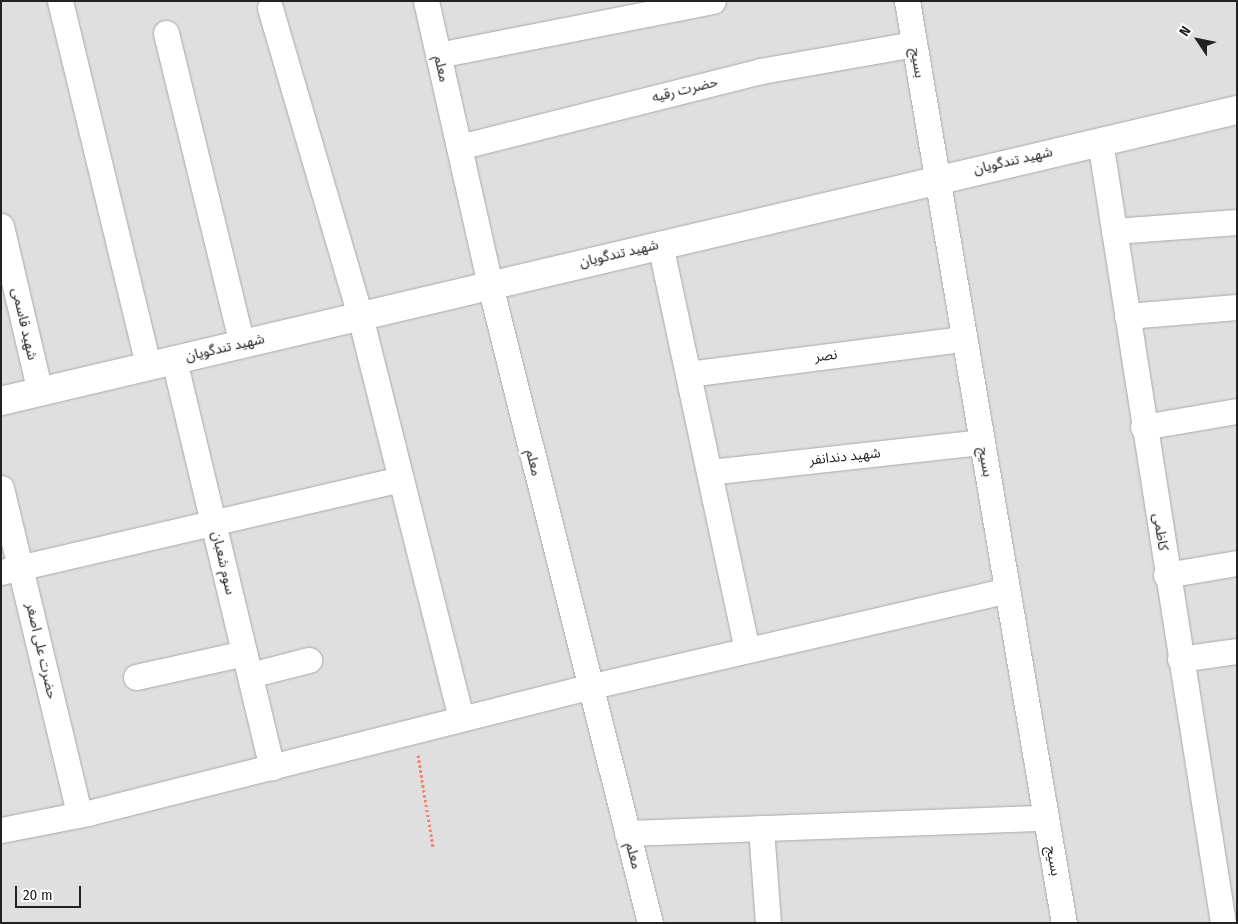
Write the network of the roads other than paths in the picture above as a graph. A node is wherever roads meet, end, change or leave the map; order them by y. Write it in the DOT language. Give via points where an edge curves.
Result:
graph roads {
  1 [pos="60,1"];
  2 [pos="426,1"];
  3 [pos="714,1"];
  4 [pos="907,1"];
  5 [pos="270,8"];
  6 [pos="166,33"];
  7 [pos="914,44"];
  8 [pos="438,55"];
  9 [pos="1237,110"];
  10 [pos="1100,141"];
  11 [pos="459,148"];
  12 [pos="936,178"];
  13 [pos="1237,222"];
  14 [pos="1,226"];
  15 [pos="1114,231"];
  16 [pos="660,244"];
  17 [pos="490,285"];
  18 [pos="1237,307"];
  19 [pos="360,316"];
  20 [pos="1127,316"];
  21 [pos="964,339"];
  22 [pos="242,344"];
  23 [pos="174,360"];
  24 [pos="148,366"];
  25 [pos="688,374"];
  26 [pos="40,392"];
  27 [pos="1,401"];
  28 [pos="1237,411"];
  29 [pos="1144,427"];
  30 [pos="981,442"];
  31 [pos="709,472"];
  32 [pos="400,479"];
  33 [pos="1,488"];
  34 [pos="213,520"];
  35 [pos="1237,563"];
  36 [pos="11,570"];
  37 [pos="1166,575"];
  38 [pos="1006,590"];
  39 [pos="747,650"];
  40 [pos="1237,651"];
  41 [pos="1180,659"];
  42 [pos="309,660"];
  43 [pos="247,664"];
  44 [pos="136,676"];
  45 [pos="588,687"];
  46 [pos="460,719"];
  47 [pos="272,766"];
  48 [pos="79,814"];
  49 [pos="1046,818"];
  50 [pos="761,828"];
  51 [pos="1,830"];
  52 [pos="626,833"];
  53 [pos="650,923"];
  54 [pos="768,923"];
  55 [pos="1064,923"];
  56 [pos="1223,923"];
  1 -- 24 [label="street"];
  2 -- 8 [label="street, معلم"];
  3 -- 8 [label="street"];
  4 -- 7 [label="street, بسیج"];
  5 -- 19 [label="street"];
  6 -- 22 [label="street"];
  7 -- 11 [label="street, حضرت رقیه" via="761,71"];
  7 -- 12 [label="street, بسیج"];
  8 -- 11 [label="street, معلم"];
  9 -- 10 [label="street, شهید تندگویان"];
  10 -- 12 [label="street, شهید تندگویان"];
  10 -- 15 [label="street, کاظمی"];
  11 -- 17 [label="street, معلم"];
  12 -- 16 [label="street, شهید تندگویان"];
  12 -- 21 [label="street, بسیج"];
  13 -- 15 [label="street"];
  14 -- 26 [label="street, شهید قاسمی"];
  15 -- 20 [label="street, کاظمی"];
  16 -- 17 [label="street, شهید تندگویان"];
  16 -- 25 [label="street"];
  17 -- 19 [label="street, شهید تندگویان"];
  17 -- 45 [label="street, معلم"];
  18 -- 20 [label="street"];
  19 -- 22 [label="street, شهید تندگویان"];
  19 -- 32 [label="street"];
  20 -- 29 [label="street, کاظمی"];
  21 -- 25 [label="street, نصر"];
  21 -- 30 [label="street, بسیج"];
  22 -- 23 [label="street, شهید تندگویان"];
  23 -- 24 [label="street, شهید تندگویان"];
  23 -- 34 [label="street, سوم شعبان"];
  24 -- 26 [label="street, شهید تندگویان"];
  25 -- 31 [label="street"];
  26 -- 27 [label="street, شهید تندگویان"];
  28 -- 29 [label="street"];
  29 -- 37 [label="street, کاظمی"];
  30 -- 31 [label="street, شهید دندانفر"];
  30 -- 38 [label="street, بسیج"];
  31 -- 39 [label="street"];
  32 -- 34 [label="street"];
  32 -- 46 [label="street"];
  33 -- 36 [label="street, حضرت علی اصغر"];
  34 -- 36 [label="street"];
  34 -- 43 [label="street, سوم شعبان"];
  35 -- 37 [label="street"];
  36 -- 48 [label="street, حضرت علی اصغر"];
  37 -- 41 [label="street, کاظمی"];
  38 -- 39 [label="street"];
  38 -- 49 [label="street, بسیج"];
  39 -- 45 [label="street"];
  40 -- 41 [label="street"];
  41 -- 56 [label="street, کاظمی"];
  42 -- 43 [label="street"];
  43 -- 44 [label="street"];
  43 -- 47 [label="street, سوم شعبان"];
  45 -- 46 [label="street"];
  45 -- 52 [label="street, معلم"];
  46 -- 47 [label="street"];
  47 -- 48 [label="street"];
  48 -- 51 [label="street"];
  49 -- 50 [label="street"];
  49 -- 55 [label="street, بسیج"];
  50 -- 52 [label="street"];
  50 -- 54 [label="street"];
  52 -- 53 [label="street, معلم"];
}
